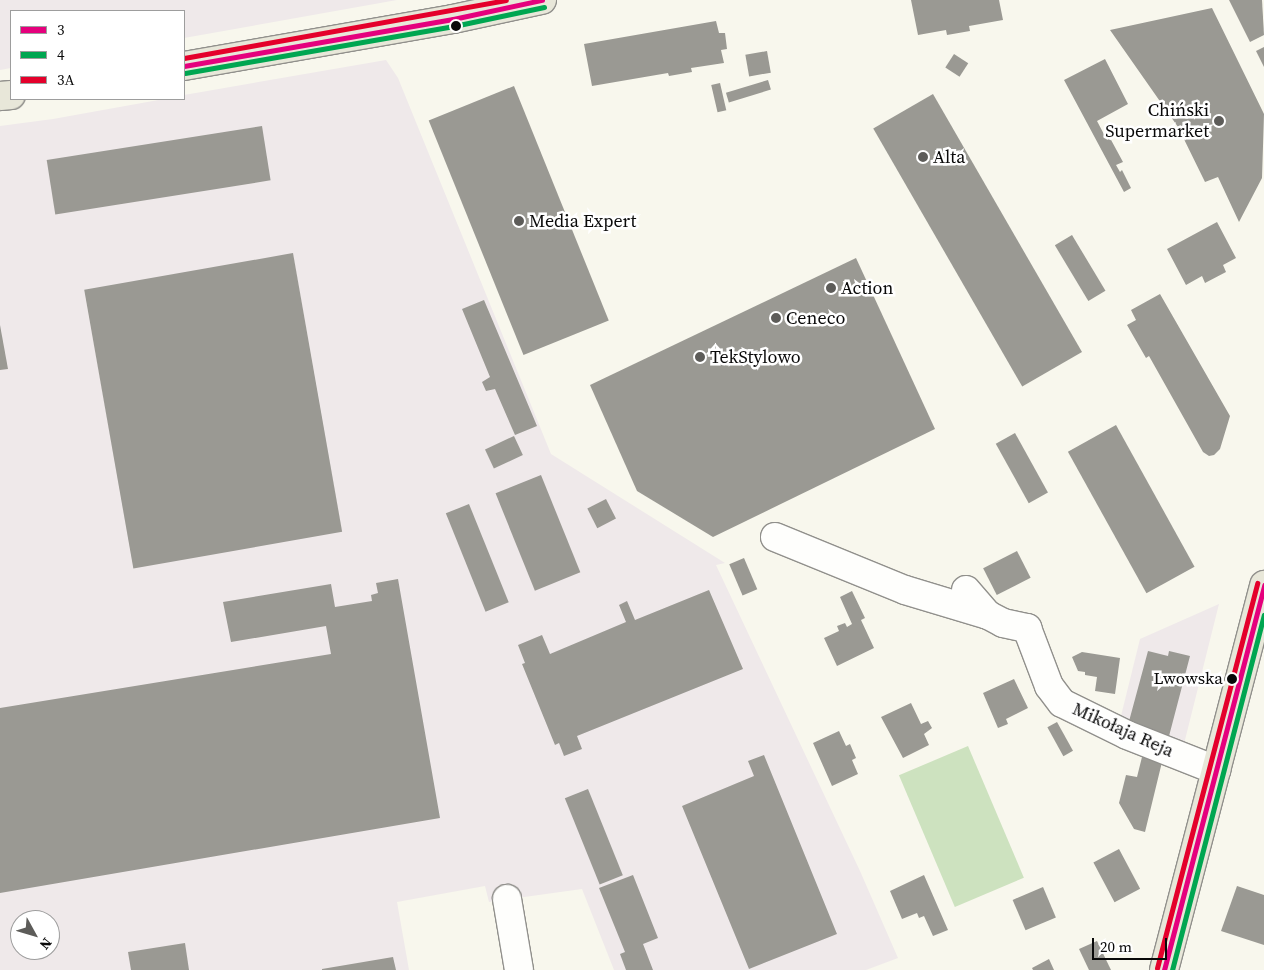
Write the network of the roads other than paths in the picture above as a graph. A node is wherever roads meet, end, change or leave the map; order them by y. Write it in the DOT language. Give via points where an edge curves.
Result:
graph roads {
  1 [pos="542,0"];
  2 [pos="185,66"];
  3 [pos="774,537"];
  4 [pos="1264,585"];
  5 [pos="966,590"];
  6 [pos="988,615"];
  7 [pos="1216,770"];
  8 [pos="507,899"];
  9 [pos="520,970"];
  10 [pos="1164,970"];
  1 -- 2 [label="main road"];
  3 -- 6 [label="street, Mikołaja Reja" via="905,590"];
  4 -- 7 [label="main road"];
  5 -- 6 [label="street, Mikołaja Reja"];
  6 -- 7 [label="street, Mikołaja Reja" via="1003,623 1028,628 1049,686 1062,703 1127,735"];
  7 -- 10 [label="main road"];
  8 -- 9 [label="street"];
}
